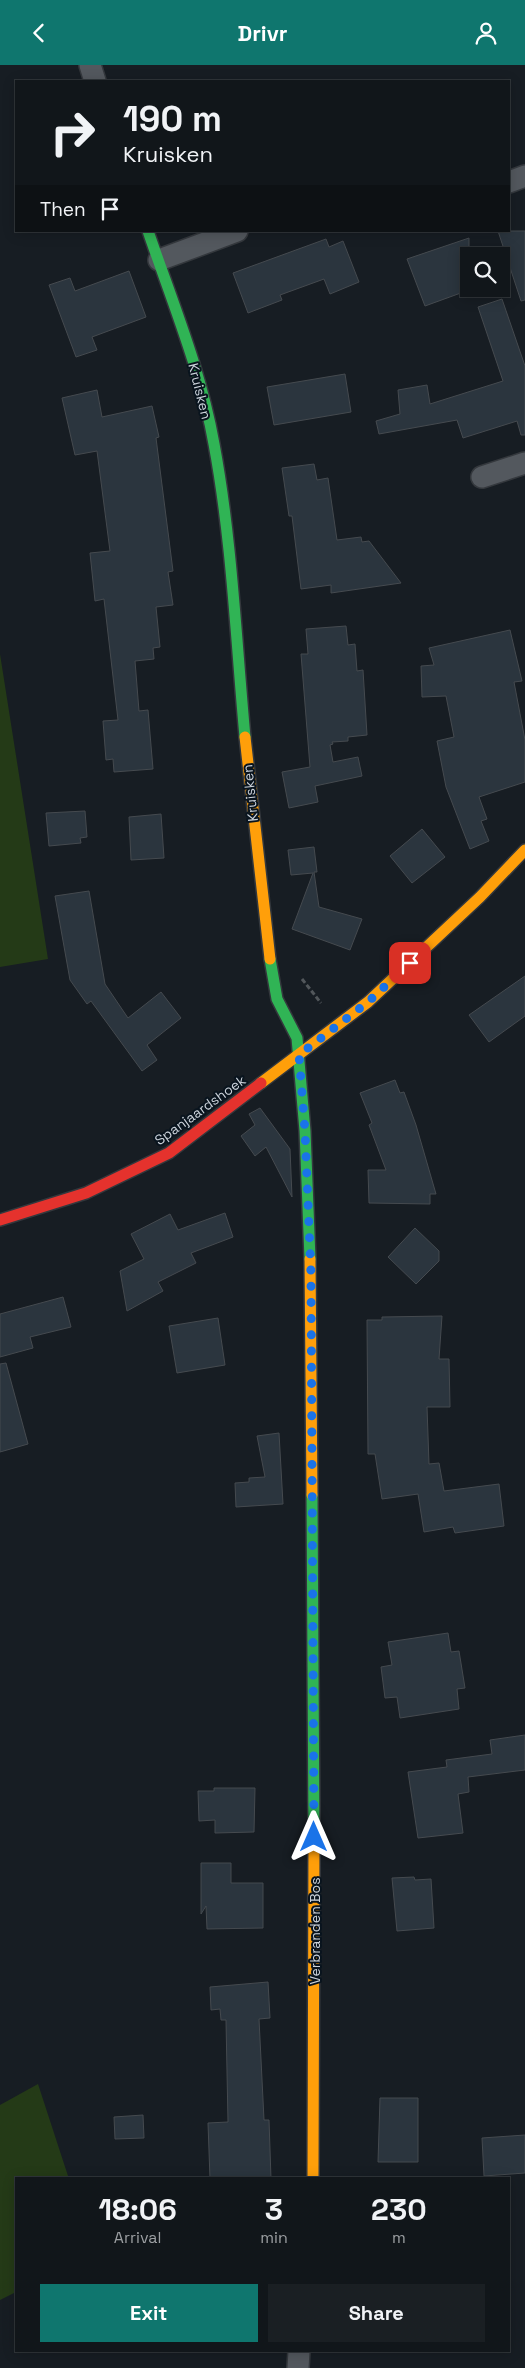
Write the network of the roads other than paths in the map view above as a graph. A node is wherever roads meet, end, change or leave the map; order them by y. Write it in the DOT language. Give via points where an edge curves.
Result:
graph roads {
  1 [pos="90,65"];
  2 [pos="95,80"];
  3 [pos="525,176"];
  4 [pos="510,182"];
  5 [pos="148,232"];
  6 [pos="234,232"];
  7 [pos="159,260"];
  8 [pos="525,463"];
  9 [pos="482,477"];
  10 [pos="525,850"];
  11 [pos="299,1055"];
  12 [pos="0,1220"];
  13 [pos="313,2177"];
  14 [pos="300,2352"];
  15 [pos="298,2368"];
  1 -- 2 [label="street"];
  3 -- 4 [label="street"];
  5 -- 7 [label="street, Kruisken"];
  6 -- 7 [label="street"];
  7 -- 11 [label="street, Kruisken" via="193,361 214,443 272,975 277,999 297,1038"];
  8 -- 9 [label="street"];
  10 -- 11 [label="street" via="368,1002"];
  11 -- 12 [label="street, Spanjaardshoek" via="169,1153 86,1193"];
  11 -- 13 [label="street, Verbranden Bos" via="311,1283"];
  14 -- 15 [label="street"];
}
